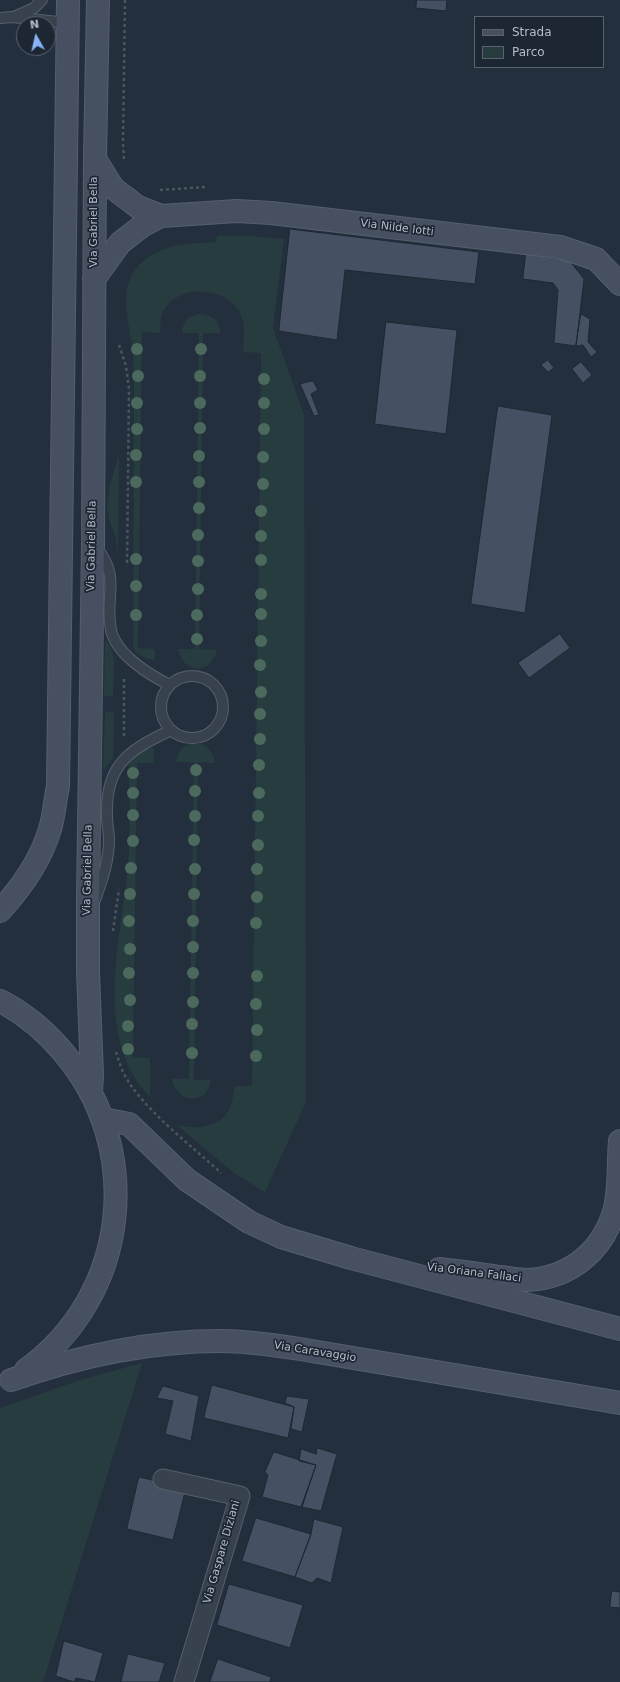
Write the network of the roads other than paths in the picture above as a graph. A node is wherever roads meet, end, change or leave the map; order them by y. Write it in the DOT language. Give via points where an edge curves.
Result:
graph roads {
  1 [pos="42,0"];
  2 [pos="68,0"];
  3 [pos="98,0"];
  4 [pos="12,17"];
  5 [pos="0,18"];
  6 [pos="67,23"];
  7 [pos="95,159"];
  8 [pos="161,216"];
  9 [pos="94,279"];
  10 [pos="620,284"];
  11 [pos="92,544"];
  12 [pos="170,685"];
  13 [pos="171,730"];
  14 [pos="0,911"];
  15 [pos="88,921"];
  16 [pos="0,1001"];
  17 [pos="91,1091"];
  18 [pos="103,1119"];
  19 [pos="620,1141"];
  20 [pos="351,1258"];
  21 [pos="620,1329"];
  22 [pos="6,1383"];
  23 [pos="620,1403"];
  24 [pos="163,1478"];
  25 [pos="184,1682"];
  1 -- 4 [label="lane" via="34,8"];
  2 -- 6 [label="street"];
  3 -- 7 [label="street, Via Gabriel Bella"];
  4 -- 5 [label="lane"];
  4 -- 6 [label="lane"];
  6 -- 14 [label="street" via="58,786 50,829 40,852 28,876"];
  7 -- 8 [label="street, Via Nilde Iotti" via="113,188 138,207"];
  7 -- 9 [label="street, Via Gabriel Bella"];
  8 -- 9 [label="street, Via Nilde Iotti" via="120,242"];
  8 -- 10 [label="street, Via Nilde Iotti" via="238,211 271,213 560,247 596,259"];
  9 -- 11 [label="street, Via Gabriel Bella"];
  11 -- 12 [label="lane" via="103,556 111,576 111,630 117,643 131,659 152,676"];
  11 -- 15 [label="street, Via Gabriel Bella"];
  12 -- 13 [label="lane" via="164,692 161,713"];
  12 -- 13 [label="lane" via="178,679 199,676 216,687 223,706 219,721 200,737 190,738"];
  13 -- 15 [label="lane" via="130,754 115,770 110,781 107,810 109,842 104,875"];
  15 -- 17 [label="street, Via Gabriel Bella"];
  16 -- 17 [label="street" via="53,1040 74,1064"];
  17 -- 18 [label="street"];
  18 -- 20 [label="street" via="129,1124 188,1180 249,1222 281,1237"];
  18 -- 22 [label="street" via="112,1151 116,1184 115,1217 109,1250 98,1282 82,1311 62,1338 38,1361"];
  19 -- 20 [label="street, Via Oriana Fallaci" via="618,1193 608,1230 589,1255 552,1276 526,1280"];
  20 -- 21 [label="street"];
  22 -- 23 [label="street, Via Caravaggio" via="49,1367 116,1351 188,1342 222,1341 300,1349"];
  24 -- 25 [label="street, Via Gaspare Diziani" via="240,1496"];
}
